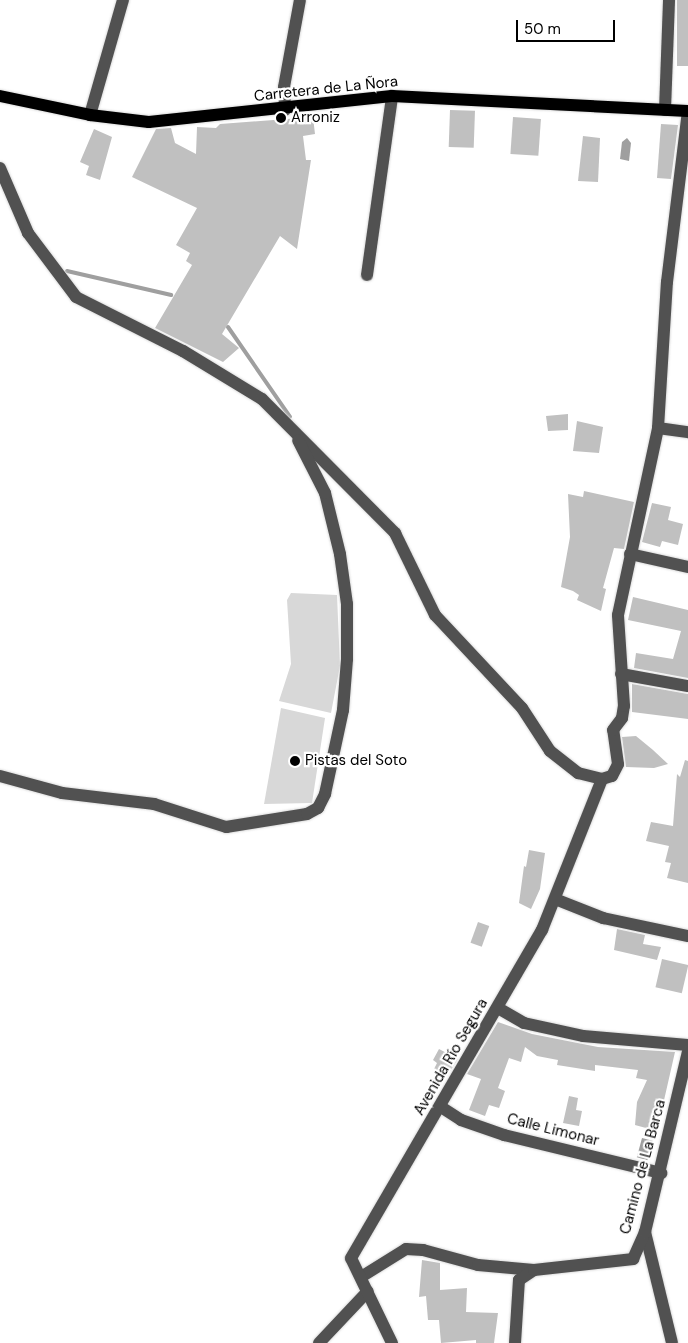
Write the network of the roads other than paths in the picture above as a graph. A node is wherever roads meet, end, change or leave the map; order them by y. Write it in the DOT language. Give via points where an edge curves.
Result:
graph roads {
  1 [pos="123,0"];
  2 [pos="300,0"];
  3 [pos="669,0"];
  4 [pos="0,96"];
  5 [pos="392,96"];
  6 [pos="286,110"];
  7 [pos="665,110"];
  8 [pos="688,111"];
  9 [pos="90,115"];
  10 [pos="0,168"];
  11 [pos="367,275"];
  12 [pos="658,428"];
  13 [pos="294,431"];
  14 [pos="688,432"];
  15 [pos="630,554"];
  16 [pos="688,566"];
  17 [pos="621,674"];
  18 [pos="688,686"];
  19 [pos="0,776"];
  20 [pos="602,779"];
  21 [pos="555,899"];
  22 [pos="688,936"];
  23 [pos="498,1008"];
  24 [pos="688,1045"];
  25 [pos="688,1052"];
  26 [pos="441,1107"];
  27 [pos="660,1173"];
  28 [pos="645,1232"];
  29 [pos="534,1270"];
  30 [pos="362,1278"];
  31 [pos="368,1291"];
  32 [pos="319,1343"];
  33 [pos="392,1343"];
  34 [pos="515,1343"];
  35 [pos="672,1343"];
  1 -- 9 [label="street"];
  2 -- 6 [label="street" via="284,87"];
  3 -- 7 [label="street"];
  4 -- 9 [label="main road, Carretera de La Ñora"];
  5 -- 6 [label="main road, Carretera de La Ñora"];
  5 -- 7 [label="main road, Carretera de La Ñora"];
  5 -- 11 [label="street"];
  6 -- 9 [label="main road, Carretera de La Ñora" via="149,122"];
  7 -- 8 [label="main road, Carretera de La Ñora"];
  8 -- 12 [label="street" via="667,282"];
  10 -- 13 [label="street" via="28,234 76,296 183,351 262,399"];
  12 -- 14 [label="street"];
  12 -- 15 [label="street"];
  13 -- 19 [label="street" via="325,493 340,554 347,604 343,710 325,794 318,808 307,814 226,827 154,804 62,793"];
  13 -- 20 [label="street" via="395,533 435,615 522,708 550,750 578,773"];
  15 -- 16 [label="street"];
  15 -- 17 [label="street" via="618,615"];
  17 -- 18 [label="street"];
  17 -- 20 [label="street, Avenida Río Segura" via="623,712 612,736 616,772"];
  20 -- 21 [label="street, Avenida Río Segura"];
  21 -- 22 [label="street" via="603,918"];
  21 -- 23 [label="street, Avenida Río Segura" via="542,930"];
  23 -- 24 [label="street" via="524,1023 583,1036"];
  23 -- 26 [label="street, Avenida Río Segura"];
  25 -- 27 [label="street, Camino de La Barca"];
  26 -- 27 [label="street, Calle Limonar" via="461,1120 504,1135"];
  26 -- 30 [label="street, Avenida Río Segura" via="351,1258"];
  27 -- 28 [label="street, Camino de La Barca"];
  28 -- 29 [label="street, Camino de La Barca" via="633,1259"];
  28 -- 35 [label="street"];
  29 -- 30 [label="street" via="478,1265 423,1250 406,1249"];
  29 -- 34 [label="street" via="519,1280"];
  30 -- 31 [label="street, Avenida Río Segura"];
  31 -- 32 [label="street"];
  31 -- 33 [label="street, Avenida Río Segura"];
}
